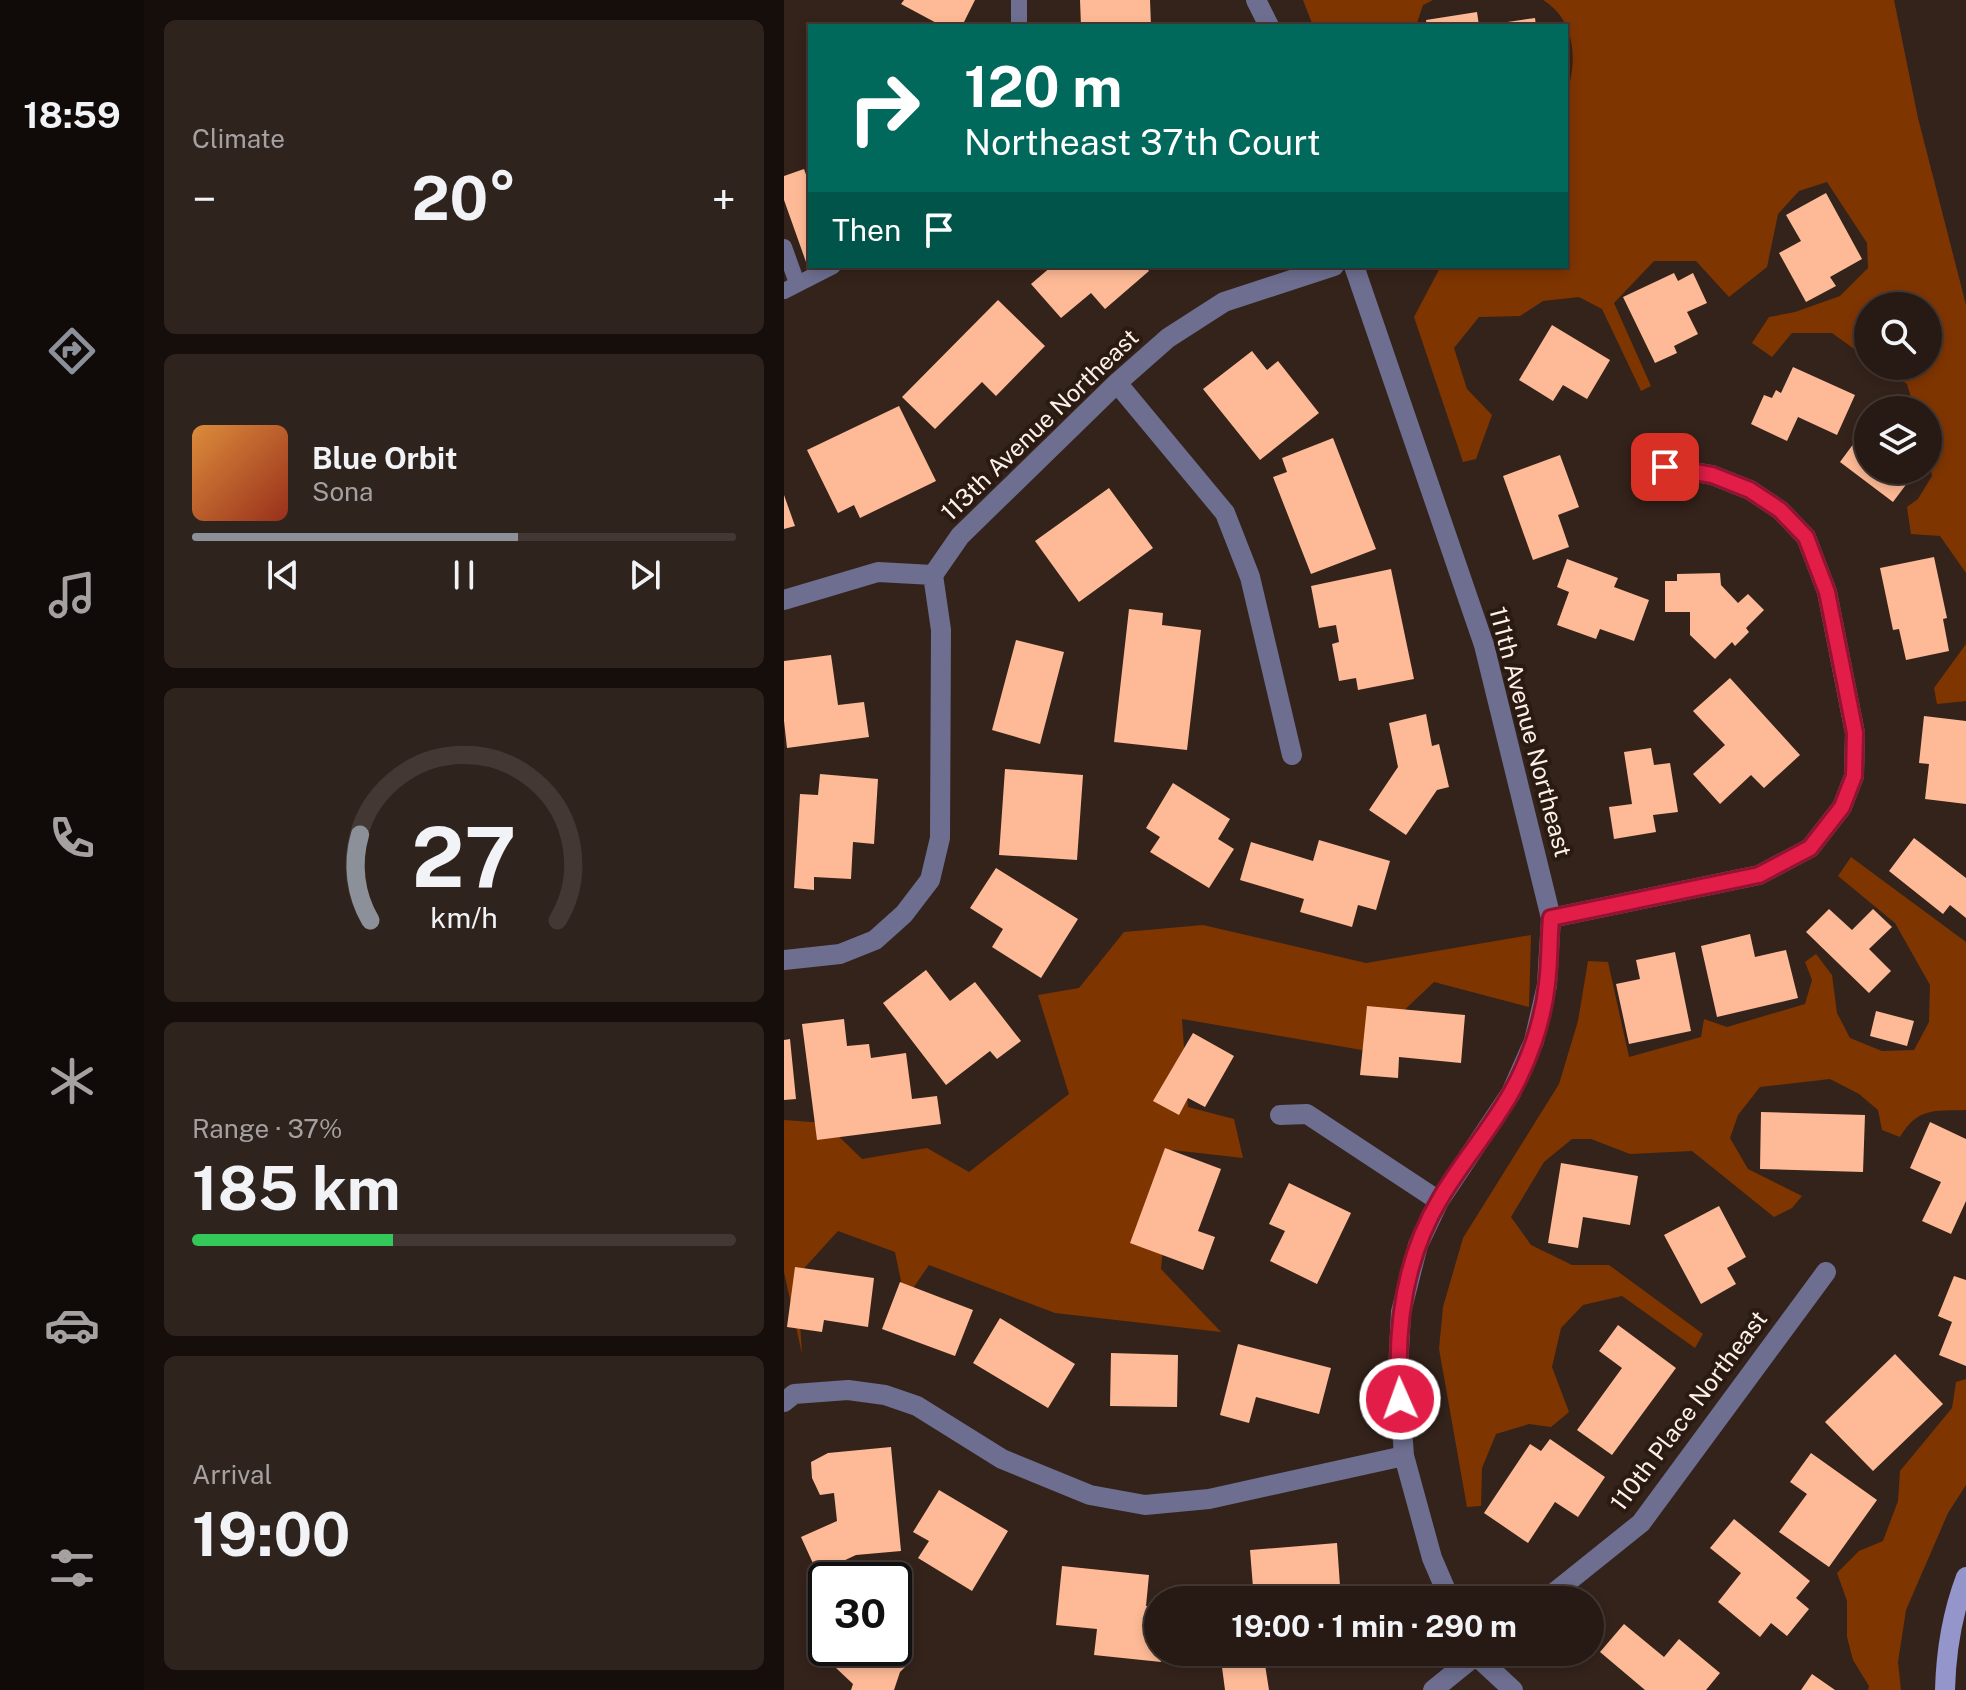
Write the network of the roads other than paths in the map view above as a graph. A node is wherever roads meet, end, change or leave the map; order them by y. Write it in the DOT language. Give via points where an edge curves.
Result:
graph roads {
  1 [pos="1019,0"];
  2 [pos="1256,0"];
  3 [pos="1019,24"];
  4 [pos="1268,24"];
  5 [pos="784,247"];
  6 [pos="829,268"];
  7 [pos="1328,268"];
  8 [pos="1355,268"];
  9 [pos="790,287"];
  10 [pos="1117,383"];
  11 [pos="1665,467"];
  12 [pos="933,575"];
  13 [pos="784,600"];
  14 [pos="1292,755"];
  15 [pos="1551,918"];
  16 [pos="784,960"];
  17 [pos="1280,1115"];
  18 [pos="1439,1201"];
  19 [pos="1826,1272"];
  20 [pos="784,1402"];
  21 [pos="1404,1456"];
  22 [pos="1966,1577"];
  23 [pos="1444,1586"];
  24 [pos="1562,1586"];
  25 [pos="1460,1666"];
  26 [pos="1488,1666"];
  27 [pos="1433,1690"];
  28 [pos="1513,1690"];
  29 [pos="1945,1690"];
  1 -- 3 [label="lane"];
  2 -- 4 [label="street"];
  5 -- 9 [label="lane"];
  6 -- 9 [label="lane"];
  7 -- 10 [label="street, 113th Avenue Northeast" via="1224,302 1168,338"];
  8 -- 15 [label="street, 111th Avenue Northeast" via="1484,645"];
  10 -- 12 [label="street, 113th Avenue Northeast" via="960,536"];
  10 -- 14 [label="street" via="1225,513 1250,577"];
  11 -- 15 [label="street" via="1712,475 1750,490 1806,537 1827,592 1855,733 1854,776 1842,807 1810,848 1759,875"];
  12 -- 13 [label="street" via="878,572"];
  12 -- 16 [label="street" via="941,630 940,838 930,880 875,940 840,954"];
  15 -- 18 [label="street, 111th Avenue Northeast" via="1547,985 1534,1041 1511,1093"];
  17 -- 18 [label="street" via="1307,1114"];
  18 -- 21 [label="street, 111th Avenue Northeast" via="1418,1245 1401,1312 1398,1370"];
  19 -- 24 [label="street, 110th Place Northeast" via="1641,1523"];
  20 -- 21 [label="street" via="794,1394 848,1390 885,1395 917,1406 1002,1459 1090,1495 1145,1505 1209,1499"];
  21 -- 23 [label="street, 111th Avenue Northeast"];
  22 -- 29 [label="main road" via="1946,1652"];
  25 -- 27 [label="street"];
  26 -- 28 [label="street"];
}
